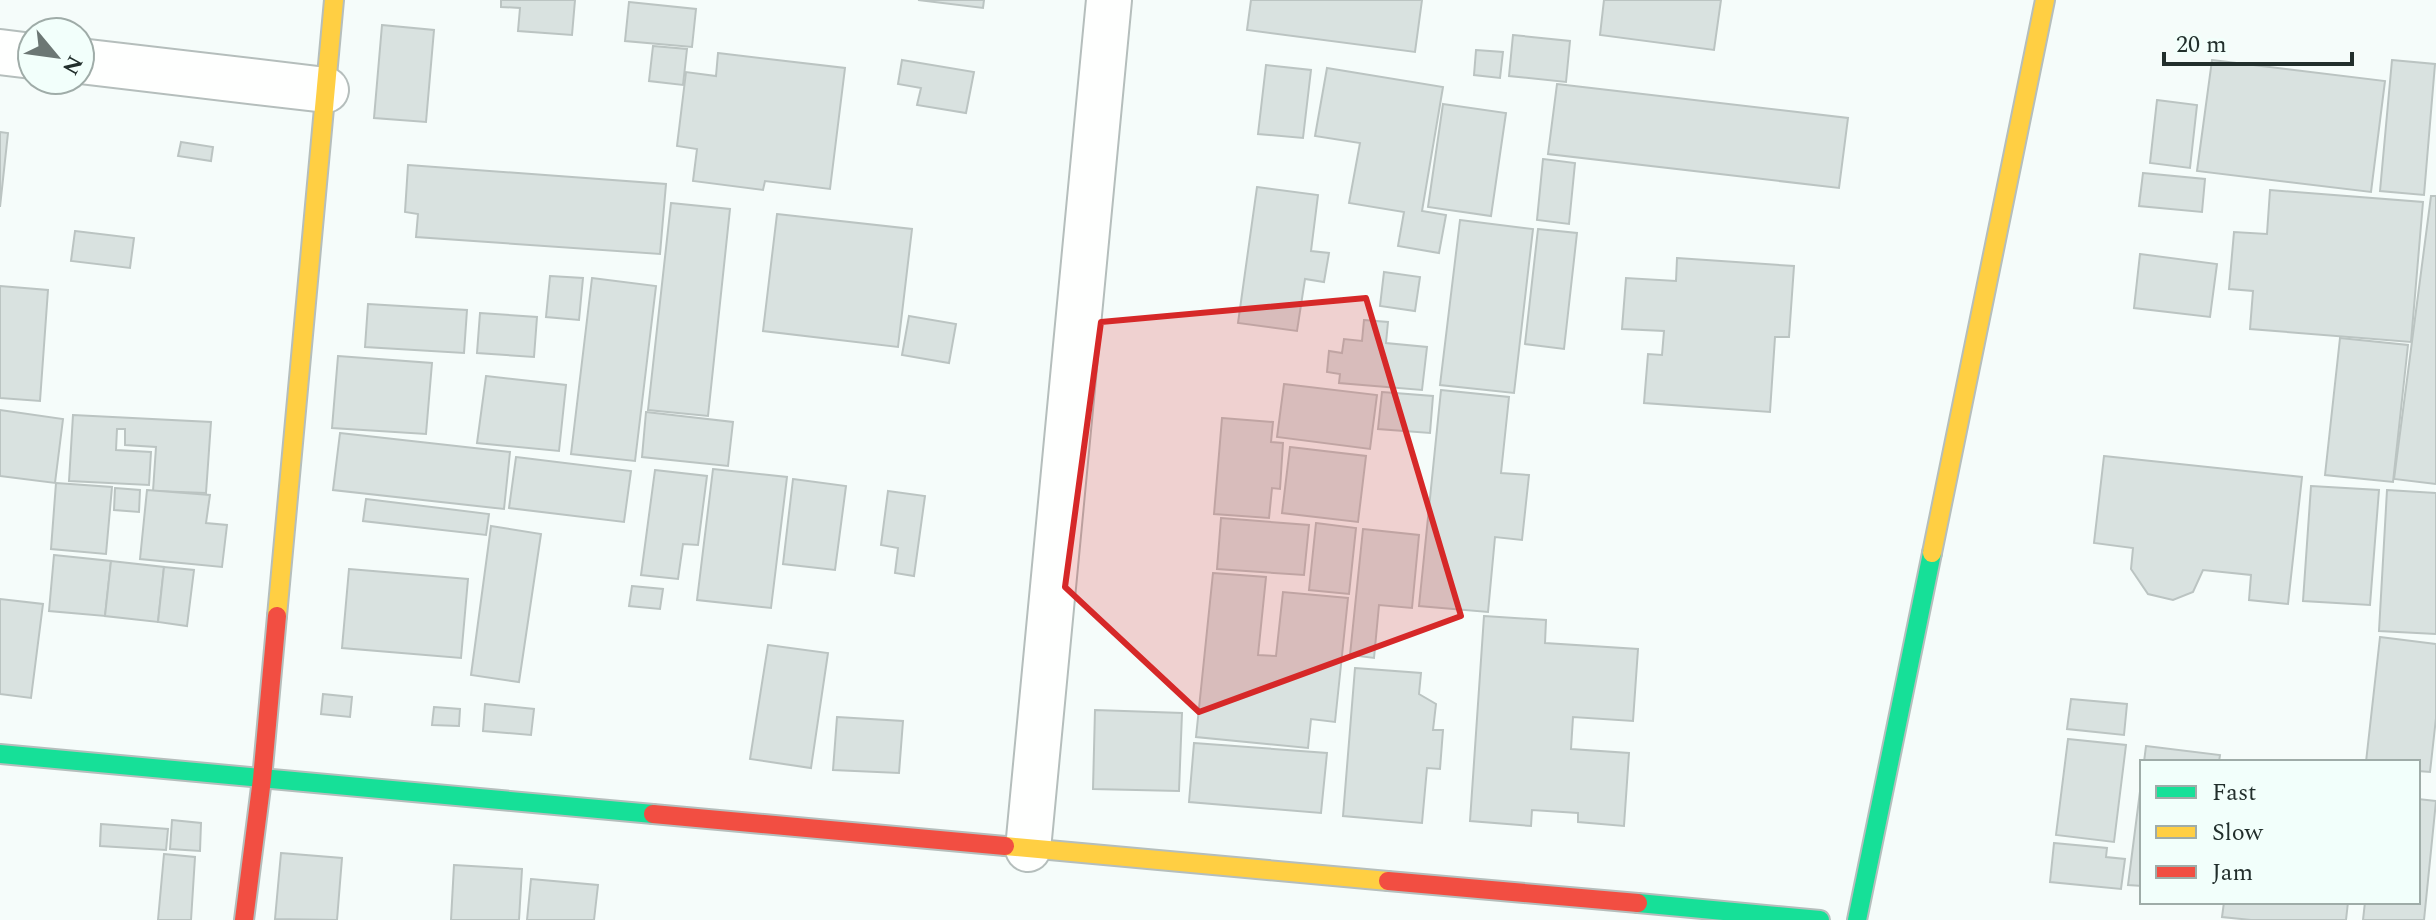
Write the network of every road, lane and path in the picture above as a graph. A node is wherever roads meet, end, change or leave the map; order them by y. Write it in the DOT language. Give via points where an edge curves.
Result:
graph roads {
  1 [pos="334,0"];
  2 [pos="1109,0"];
  3 [pos="2045,0"];
  4 [pos="96,63"];
  5 [pos="326,90"];
  6 [pos="0,754"];
  7 [pos="262,779"];
  8 [pos="1028,849"];
  9 [pos="244,920"];
  10 [pos="1820,920"];
  11 [pos="1857,920"];
  1 -- 5 [label="street"];
  2 -- 8 [label="street"];
  3 -- 11 [label="street"];
  4 -- 5 [label="street"];
  5 -- 7 [label="street"];
  6 -- 7 [label="street"];
  7 -- 8 [label="street"];
  7 -- 9 [label="street"];
  8 -- 10 [label="street"];
}
